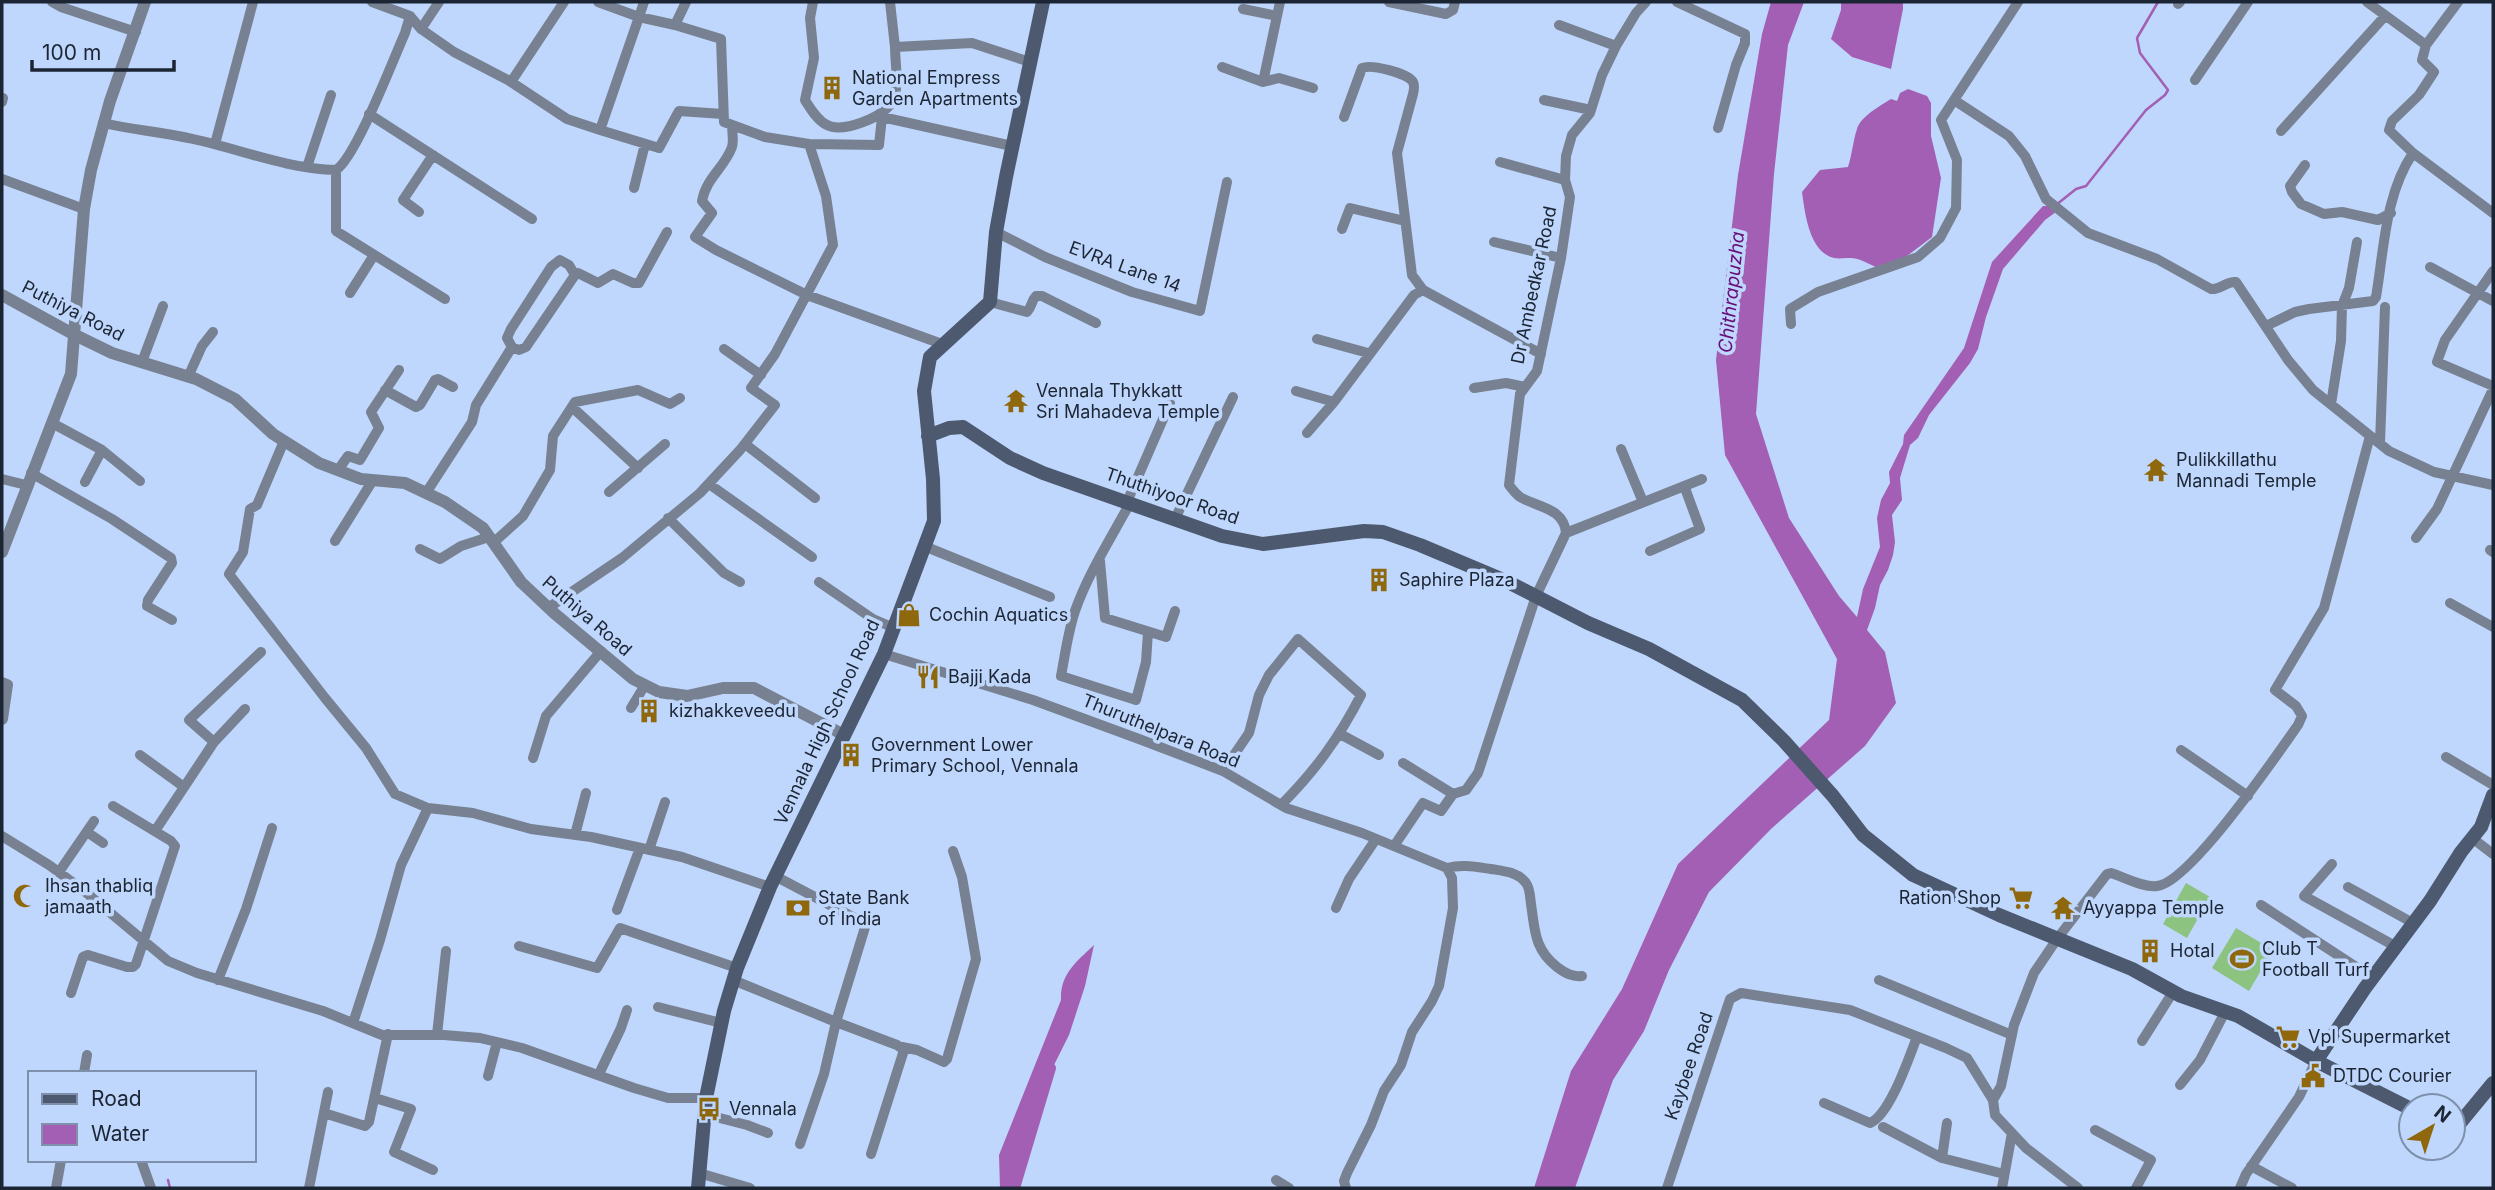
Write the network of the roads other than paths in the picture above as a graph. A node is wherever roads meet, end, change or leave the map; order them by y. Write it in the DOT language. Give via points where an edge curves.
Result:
graph roads {
  1 [pos="52,2"];
  2 [pos="145,2"];
  3 [pos="253,2"];
  4 [pos="372,2"];
  5 [pos="439,2"];
  6 [pos="564,2"];
  7 [pos="598,2"];
  8 [pos="644,2"];
  9 [pos="686,2"];
  10 [pos="813,2"];
  11 [pos="890,2"];
  12 [pos="1043,2"];
  13 [pos="1280,2"];
  14 [pos="1388,2"];
  15 [pos="1455,2"];
  16 [pos="1646,2"];
  17 [pos="1677,2"];
  18 [pos="2018,2"];
  19 [pos="2248,2"];
  20 [pos="2367,2"];
  21 [pos="2458,2"];
  22 [pos="1402,3"];
  23 [pos="1243,9"];
  24 [pos="410,16"];
  25 [pos="1277,16"];
  26 [pos="2385,16"];
  27 [pos="639,17"];
  28 [pos="675,25"];
  29 [pos="1559,25"];
  30 [pos="421,29"];
  31 [pos="136,32"];
  32 [pos="2426,45"];
  33 [pos="1616,46"];
  34 [pos="895,47"];
  35 [pos="1030,62"];
  36 [pos="1222,67"];
  37 [pos="2195,80"];
  38 [pos="511,82"];
  39 [pos="1263,82"];
  40 [pos="1313,88"];
  41 [pos="331,95"];
  42 [pos="1544,100"];
  43 [pos="1954,100"];
  44 [pos="1591,110"];
  45 [pos="369,114"];
  46 [pos="723,114"];
  47 [pos="1344,117"];
  48 [pos="103,123"];
  49 [pos="732,125"];
  50 [pos="1718,128"];
  51 [pos="600,130"];
  52 [pos="2281,131"];
  53 [pos="215,144"];
  54 [pos="809,144"];
  55 [pos="645,145"];
  56 [pos="1012,146"];
  57 [pos="2413,153"];
  58 [pos="433,155"];
  59 [pos="1500,162"];
  60 [pos="2305,165"];
  61 [pos="307,167"];
  62 [pos="336,170"];
  63 [pos="2,179"];
  64 [pos="1565,180"];
  65 [pos="1227,182"];
  66 [pos="634,188"];
  67 [pos="84,209"];
  68 [pos="419,212"];
  69 [pos="2391,213"];
  70 [pos="2493,213"];
  71 [pos="532,219"];
  72 [pos="1405,221"];
  73 [pos="1342,229"];
  74 [pos="667,232"];
  75 [pos="996,232"];
  76 [pos="1494,242"];
  77 [pos="2357,242"];
  78 [pos="374,256"];
  79 [pos="1561,258"];
  80 [pos="2430,267"];
  81 [pos="2493,271"];
  82 [pos="575,275"];
  83 [pos="1423,290"];
  84 [pos="350,293"];
  85 [pos="2478,293"];
  86 [pos="2,295"];
  87 [pos="807,295"];
  88 [pos="445,299"];
  89 [pos="990,302"];
  90 [pos="2493,302"];
  91 [pos="163,306"];
  92 [pos="2342,306"];
  93 [pos="2385,307"];
  94 [pos="1096,323"];
  95 [pos="1791,324"];
  96 [pos="2266,326"];
  97 [pos="213,332"];
  98 [pos="73,334"];
  99 [pos="1317,340"];
  100 [pos="942,344"];
  101 [pos="512,347"];
  102 [pos="724,349"];
  103 [pos="1368,353"];
  104 [pos="1541,354"];
  105 [pos="142,362"];
  106 [pos="399,370"];
  107 [pos="761,375"];
  108 [pos="188,377"];
  109 [pos="453,387"];
  110 [pos="1525,387"];
  111 [pos="1475,388"];
  112 [pos="2493,388"];
  113 [pos="386,390"];
  114 [pos="1296,391"];
  115 [pos="1233,397"];
  116 [pos="680,398"];
  117 [pos="1334,402"];
  118 [pos="1170,403"];
  119 [pos="2331,404"];
  120 [pos="572,407"];
  121 [pos="52,423"];
  122 [pos="1307,433"];
  123 [pos="928,436"];
  124 [pos="2375,440"];
  125 [pos="284,441"];
  126 [pos="665,444"];
  127 [pos="744,444"];
  128 [pos="1621,449"];
  129 [pos="102,450"];
  130 [pos="638,468"];
  131 [pos="338,470"];
  132 [pos="2453,475"];
  133 [pos="2,479"];
  134 [pos="29,479"];
  135 [pos="1702,479"];
  136 [pos="373,480"];
  137 [pos="140,481"];
  138 [pos="85,482"];
  139 [pos="709,484"];
  140 [pos="2493,485"];
  141 [pos="1685,488"];
  142 [pos="609,492"];
  143 [pos="426,493"];
  144 [pos="815,498"];
  145 [pos="1643,502"];
  146 [pos="1128,503"];
  147 [pos="668,518"];
  148 [pos="1175,519"];
  149 [pos="1566,533"];
  150 [pos="2416,538"];
  151 [pos="491,540"];
  152 [pos="335,541"];
  153 [pos="924,546"];
  154 [pos="420,549"];
  155 [pos="1650,551"];
  156 [pos="2,552"];
  157 [pos="812,557"];
  158 [pos="1100,558"];
  159 [pos="740,582"];
  160 [pos="819,582"];
  161 [pos="1085,589"];
  162 [pos="1103,593"];
  163 [pos="1536,596"];
  164 [pos="1051,597"];
  165 [pos="2449,603"];
  166 [pos="548,608"];
  167 [pos="1175,611"];
  168 [pos="172,620"];
  169 [pos="2493,627"];
  170 [pos="894,628"];
  171 [pos="1148,632"];
  172 [pos="601,651"];
  173 [pos="261,652"];
  174 [pos="884,654"];
  175 [pos="2,683"];
  176 [pos="645,685"];
  177 [pos="631,708"];
  178 [pos="245,709"];
  179 [pos="2,719"];
  180 [pos="1340,734"];
  181 [pos="844,735"];
  182 [pos="214,743"];
  183 [pos="2181,750"];
  184 [pos="140,755"];
  185 [pos="1379,755"];
  186 [pos="2446,757"];
  187 [pos="533,758"];
  188 [pos="1403,763"];
  189 [pos="1223,771"];
  190 [pos="2493,785"];
  191 [pos="184,787"];
  192 [pos="586,793"];
  193 [pos="1453,794"];
  194 [pos="2248,796"];
  195 [pos="2493,796"];
  196 [pos="665,802"];
  197 [pos="1281,805"];
  198 [pos="113,806"];
  199 [pos="428,808"];
  200 [pos="94,821"];
  201 [pos="272,828"];
  202 [pos="155,831"];
  203 [pos="87,832"];
  204 [pos="575,835"];
  205 [pos="2,836"];
  206 [pos="2472,838"];
  207 [pos="1376,839"];
  208 [pos="103,843"];
  209 [pos="1394,846"];
  210 [pos="645,849"];
  211 [pos="953,851"];
  212 [pos="2493,854"];
  213 [pos="2332,864"];
  214 [pos="1447,868"];
  215 [pos="59,872"];
  216 [pos="772,881"];
  217 [pos="2348,887"];
  218 [pos="2261,905"];
  219 [pos="1336,908"];
  220 [pos="617,910"];
  221 [pos="2413,923"];
  222 [pos="144,939"];
  223 [pos="2057,939"];
  224 [pos="519,946"];
  225 [pos="2395,946"];
  226 [pos="446,951"];
  227 [pos="735,974"];
  228 [pos="1582,976"];
  229 [pos="2373,978"];
  230 [pos="218,980"];
  231 [pos="1879,980"];
  232 [pos="2173,992"];
  233 [pos="71,993"];
  234 [pos="658,1007"];
  235 [pos="627,1010"];
  236 [pos="2225,1012"];
  237 [pos="836,1022"];
  238 [pos="353,1023"];
  239 [pos="721,1023"];
  240 [pos="388,1034"];
  241 [pos="437,1035"];
  242 [pos="2012,1035"];
  243 [pos="1917,1037"];
  244 [pos="2142,1041"];
  245 [pos="497,1042"];
  246 [pos="902,1047"];
  247 [pos="87,1055"];
  248 [pos="2316,1061"];
  249 [pos="84,1071"];
  250 [pos="599,1074"];
  251 [pos="488,1076"];
  252 [pos="2493,1083"];
  253 [pos="2180,1085"];
  254 [pos="328,1092"];
  255 [pos="375,1098"];
  256 [pos="706,1098"];
  257 [pos="1993,1100"];
  258 [pos="2397,1102"];
  259 [pos="1824,1103"];
  260 [pos="324,1113"];
  261 [pos="704,1114"];
  262 [pos="2467,1117"];
  263 [pos="1947,1123"];
  264 [pos="1883,1128"];
  265 [pos="2095,1130"];
  266 [pos="768,1133"];
  267 [pos="2012,1133"];
  268 [pos="800,1144"];
  269 [pos="871,1154"];
  270 [pos="1942,1158"];
  271 [pos="61,1162"];
  272 [pos="142,1162"];
  273 [pos="2251,1166"];
  274 [pos="433,1170"];
  275 [pos="2004,1174"];
  276 [pos="1276,1180"];
  277 [pos="699,1181"];
  278 [pos="56,1188"];
  279 [pos="151,1188"];
  280 [pos="309,1188"];
  281 [pos="750,1188"];
  282 [pos="1289,1188"];
  283 [pos="1346,1188"];
  284 [pos="1667,1188"];
  285 [pos="2001,1188"];
  286 [pos="2078,1188"];
  287 [pos="2136,1188"];
  288 [pos="2240,1188"];
  289 [pos="2292,1188"];
  1 -- 31 [label="street"];
  2 -- 31 [label="street"];
  3 -- 53 [label="street"];
  4 -- 24 [label="street"];
  5 -- 30 [label="street"];
  6 -- 38 [label="street"];
  7 -- 27 [label="street"];
  8 -- 27 [label="street"];
  9 -- 28 [label="street"];
  10 -- 34 [label="street" via="814,58 805,100 827,125 863,123 891,103"];
  11 -- 34 [label="street"];
  12 -- 35 [label="main road"];
  13 -- 25 [label="street"];
  14 -- 22 [label="street"];
  15 -- 22 [label="street" via="1446,14"];
  16 -- 33 [label="street, Dr Ambedkar Road"];
  17 -- 50 [label="street" via="1745,34"];
  18 -- 43 [label="street"];
  19 -- 37 [label="street"];
  20 -- 26 [label="street"];
  21 -- 32 [label="street"];
  23 -- 25 [label="street"];
  24 -- 30 [label="street"];
  24 -- 45 [label="street"];
  25 -- 39 [label="street"];
  26 -- 32 [label="street"];
  26 -- 52 [label="street"];
  27 -- 28 [label="street"];
  27 -- 51 [label="street"];
  28 -- 46 [label="street" via="721,39"];
  29 -- 33 [label="street"];
  30 -- 38 [label="street"];
  31 -- 48 [label="street"];
  32 -- 57 [label="street" via="2422,60 2434,72 2389,130"];
  33 -- 44 [label="street, Dr Ambedkar Road"];
  34 -- 35 [label="street" via="972,43"];
  35 -- 56 [label="main road"];
  36 -- 39 [label="street"];
  38 -- 51 [label="street" via="567,119"];
  39 -- 40 [label="street" via="1279,78"];
  41 -- 61 [label="street"];
  42 -- 44 [label="street"];
  43 -- 95 [label="street" via="1941,120 1957,160 1956,208 1940,238 1918,257 1818,292 1790,309"];
  43 -- 96 [label="street" via="2009,136 2049,203 2088,233 2157,259 2211,289 2236,282"];
  44 -- 64 [label="street, Dr Ambedkar Road" via="1572,135"];
  45 -- 58 [label="street"];
  45 -- 62 [label="street" via="344,164"];
  46 -- 49 [label="street" via="724,122"];
  46 -- 55 [label="street" via="679,111 659,148"];
  47 -- 72 [label="street" via="1360,71 1366,66 1413,82 1397,153"];
  48 -- 53 [label="street"];
  48 -- 67 [label="street"];
  49 -- 54 [label="street" via="765,137"];
  49 -- 87 [label="street" via="732,147 702,197 712,213 695,237"];
  51 -- 55 [label="street"];
  53 -- 61 [label="street"];
  54 -- 56 [label="street" via="879,145 882,117"];
  54 -- 87 [label="street" via="826,196 833,245"];
  55 -- 66 [label="street"];
  56 -- 75 [label="main road"];
  57 -- 69 [label="street" via="2395,188"];
  57 -- 70 [label="street"];
  58 -- 68 [label="street" via="404,200"];
  58 -- 71 [label="street"];
  59 -- 64 [label="street"];
  60 -- 69 [label="street" via="2290,186 2301,204 2324,214 2342,212 2378,220"];
  61 -- 62 [label="street"];
  62 -- 78 [label="street" via="336,231"];
  63 -- 67 [label="street"];
  64 -- 79 [label="street, Dr Ambedkar Road" via="1570,197"];
  65 -- 75 [label="street, EVRA Lane 14" via="1200,311 1132,292"];
  67 -- 98 [label="street"];
  69 -- 92 [label="street" via="2376,297"];
  72 -- 73 [label="street" via="1350,208"];
  72 -- 83 [label="street" via="1412,275"];
  74 -- 82 [label="street" via="639,283 613,274 598,283"];
  75 -- 89 [label="main road"];
  76 -- 79 [label="street"];
  77 -- 92 [label="street"];
  78 -- 84 [label="street"];
  78 -- 88 [label="street"];
  79 -- 104 [label="street, Dr Ambedkar Road"];
  80 -- 85 [label="street"];
  81 -- 85 [label="street"];
  82 -- 101 [label="street" via="526,347"];
  82 -- 101 [label="street" via="561,260 551,267 511,329"];
  83 -- 103 [label="street"];
  83 -- 104 [label="street"];
  85 -- 90 [label="street"];
  85 -- 112 [label="street" via="2445,340 2437,362"];
  86 -- 98 [label="street, Puthiya Road"];
  87 -- 100 [label="street"];
  87 -- 107 [label="street"];
  89 -- 94 [label="street" via="1027,312 1033,299 1042,296"];
  89 -- 100 [label="main road, Vennala High School Road"];
  91 -- 105 [label="street"];
  92 -- 96 [label="street" via="2295,312"];
  92 -- 119 [label="street"];
  93 -- 124 [label="street"];
  96 -- 119 [label="street" via="2288,360"];
  97 -- 108 [label="street"];
  98 -- 105 [label="street, Puthiya Road"];
  98 -- 121 [label="street" via="71,374"];
  99 -- 103 [label="street"];
  100 -- 123 [label="main road, Vennala High School Road" via="930,356 924,391"];
  101 -- 143 [label="street"];
  102 -- 107 [label="street"];
  103 -- 117 [label="street"];
  104 -- 110 [label="street, Dr Ambedkar Road" via="1537,371"];
  105 -- 108 [label="street, Puthiya Road"];
  106 -- 113 [label="street"];
  107 -- 127 [label="street" via="751,388 775,405"];
  108 -- 125 [label="street, Puthiya Road" via="235,399"];
  109 -- 113 [label="street" via="435,380 416,407"];
  110 -- 111 [label="street" via="1506,383"];
  110 -- 149 [label="street, Dr Ambedkar Road" via="1520,394 1509,485 1518,496 1559,515 1566,523"];
  112 -- 132 [label="street"];
  113 -- 131 [label="street" via="371,412 379,428 360,460 348,456"];
  114 -- 117 [label="street"];
  115 -- 148 [label="street"];
  116 -- 120 [label="street" via="670,404 638,390 575,402"];
  117 -- 122 [label="street"];
  118 -- 146 [label="street"];
  119 -- 124 [label="street"];
  120 -- 130 [label="street"];
  120 -- 151 [label="street" via="553,436 550,470 523,516"];
  121 -- 129 [label="street"];
  121 -- 134 [label="street"];
  123 -- 146 [label="main road, Thuthiyoor Road" via="963,427 1010,458"];
  123 -- 153 [label="main road, Vennala High School Road" via="934,521"];
  124 -- 132 [label="street" via="2434,472"];
  124 -- 194 [label="street" via="2323,608 2275,690 2302,716"];
  125 -- 131 [label="street, Puthiya Road"];
  125 -- 199 [label="street" via="257,505 250,509 243,552 229,574 366,748 395,794"];
  126 -- 130 [label="street"];
  127 -- 139 [label="street"];
  127 -- 144 [label="street"];
  128 -- 145 [label="street"];
  129 -- 137 [label="street"];
  129 -- 138 [label="street"];
  130 -- 142 [label="street"];
  131 -- 136 [label="street, Puthiya Road"];
  132 -- 140 [label="street"];
  132 -- 150 [label="street"];
  133 -- 134 [label="street"];
  134 -- 156 [label="street"];
  134 -- 168 [label="street" via="112,519 171,558 147,606"];
  135 -- 141 [label="street"];
  136 -- 143 [label="street, Puthiya Road" via="405,483"];
  136 -- 152 [label="street"];
  139 -- 147 [label="street"];
  139 -- 157 [label="street"];
  141 -- 145 [label="street"];
  141 -- 155 [label="street" via="1700,529"];
  143 -- 151 [label="street, Puthiya Road" via="482,528"];
  145 -- 149 [label="street"];
  146 -- 148 [label="main road, Thuthiyoor Road"];
  146 -- 158 [label="street"];
  147 -- 159 [label="street" via="724,573"];
  147 -- 166 [label="street" via="622,558"];
  148 -- 163 [label="main road, Thuthiyoor Road" via="1222,536 1263,544 1383,532"];
  149 -- 163 [label="street"];
  151 -- 154 [label="street" via="461,546 440,559"];
  151 -- 166 [label="street, Puthiya Road" via="521,582"];
  153 -- 164 [label="street"];
  153 -- 170 [label="main road, Vennala High School Road"];
  158 -- 161 [label="street"];
  158 -- 162 [label="street"];
  160 -- 170 [label="street"];
  161 -- 162 [label="street"];
  161 -- 171 [label="street" via="1060,676 1136,700"];
  162 -- 171 [label="street" via="1105,618"];
  163 -- 193 [label="street" via="1478,773 1466,790"];
  163 -- 223 [label="main road, Thuthiyoor Road" via="1649,649 1742,700 1784,741 1863,835 1913,875"];
  165 -- 169 [label="street"];
  166 -- 172 [label="street, Puthiya Road"];
  167 -- 171 [label="street" via="1166,637"];
  170 -- 174 [label="main road, Vennala High School Road"];
  172 -- 176 [label="street, Puthiya Road"];
  172 -- 187 [label="street" via="546,716"];
  173 -- 182 [label="street" via="189,720"];
  174 -- 181 [label="main road, Vennala High School Road"];
  174 -- 189 [label="street, Thuruthelpara Road" via="1032,700"];
  175 -- 179 [label="street" via="7,685"];
  176 -- 177 [label="street"];
  176 -- 181 [label="street, Puthiya Road" via="687,696 723,688 754,688"];
  178 -- 182 [label="street"];
  180 -- 185 [label="street"];
  180 -- 189 [label="street" via="1361,695 1298,639 1269,675 1249,733"];
  180 -- 197 [label="street" via="1308,778"];
  181 -- 216 [label="main road, Vennala High School Road"];
  182 -- 191 [label="street"];
  183 -- 194 [label="street"];
  184 -- 191 [label="street"];
  186 -- 190 [label="street"];
  188 -- 193 [label="street"];
  189 -- 197 [label="street, Thuruthelpara Road"];
  191 -- 202 [label="street"];
  192 -- 204 [label="street"];
  193 -- 209 [label="street" via="1441,811 1423,803"];
  194 -- 223 [label="street" via="2168,883 2153,886 2107,874"];
  195 -- 206 [label="main road"];
  196 -- 210 [label="street"];
  197 -- 207 [label="street, Thuruthelpara Road"];
  198 -- 202 [label="street"];
  199 -- 204 [label="street"];
  199 -- 238 [label="street" via="401,865"];
  200 -- 203 [label="street"];
  201 -- 230 [label="street"];
  202 -- 222 [label="street" via="174,846"];
  203 -- 208 [label="street"];
  203 -- 215 [label="street"];
  204 -- 210 [label="street"];
  205 -- 215 [label="street"];
  206 -- 212 [label="street"];
  206 -- 221 [label="main road"];
  207 -- 209 [label="street, Thuruthelpara Road"];
  207 -- 219 [label="street"];
  209 -- 214 [label="street, Thuruthelpara Road"];
  210 -- 216 [label="street"];
  210 -- 220 [label="street"];
  211 -- 246 [label="street" via="976,959 947,1059 944,1062"];
  213 -- 225 [label="street" via="2304,896"];
  214 -- 228 [label="street" via="1458,865 1520,877 1530,892 1543,955 1573,977"];
  214 -- 283 [label="street" via="1453,908 1439,986 1412,1032 1398,1072 1384,1091 1347,1173"];
  215 -- 222 [label="street"];
  216 -- 227 [label="main road, Vennala High School Road"];
  216 -- 237 [label="street" via="866,924"];
  217 -- 221 [label="street"];
  218 -- 229 [label="street"];
  221 -- 225 [label="main road"];
  222 -- 230 [label="street" via="168,961"];
  222 -- 233 [label="street" via="133,968 83,957"];
  223 -- 232 [label="main road, Thuthiyoor Road" via="2132,969"];
  223 -- 242 [label="street" via="2034,973"];
  224 -- 227 [label="street" via="597,968 620,928"];
  225 -- 229 [label="main road"];
  226 -- 241 [label="street"];
  227 -- 237 [label="street"];
  227 -- 239 [label="main road, Vennala High School Road"];
  229 -- 248 [label="main road"];
  230 -- 238 [label="street"];
  231 -- 242 [label="street"];
  232 -- 236 [label="main road, Thuthiyoor Road"];
  232 -- 244 [label="street"];
  234 -- 239 [label="street"];
  235 -- 250 [label="street"];
  236 -- 248 [label="main road, Thuthiyoor Road"];
  236 -- 253 [label="street" via="2200,1060"];
  237 -- 246 [label="street"];
  237 -- 268 [label="street"];
  238 -- 240 [label="street"];
  239 -- 256 [label="main road, Vennala High School Road"];
  240 -- 241 [label="street"];
  240 -- 255 [label="street"];
  241 -- 245 [label="street"];
  242 -- 257 [label="street" via="2001,1086"];
  243 -- 257 [label="street, Kaybee Road" via="1967,1058"];
  243 -- 259 [label="street" via="1877,1121 1870,1123"];
  243 -- 284 [label="street, Kaybee Road" via="1850,1010 1741,993 1730,999"];
  245 -- 250 [label="street"];
  245 -- 251 [label="street"];
  246 -- 269 [label="street" via="902,1060"];
  247 -- 249 [label="street"];
  248 -- 258 [label="main road"];
  248 -- 273 [label="street" via="2299,1097"];
  250 -- 256 [label="street" via="668,1098"];
  252 -- 262 [label="main road"];
  254 -- 260 [label="street"];
  255 -- 260 [label="street" via="365,1126"];
  255 -- 274 [label="street" via="411,1109 394,1152"];
  256 -- 261 [label="main road, Vennala High School Road"];
  257 -- 267 [label="street, Kaybee Road" via="1995,1115"];
  260 -- 280 [label="street"];
  261 -- 266 [label="street"];
  261 -- 277 [label="main road, Vennala High School Road"];
  263 -- 270 [label="street"];
  264 -- 270 [label="street"];
  265 -- 287 [label="street" via="2151,1160"];
  267 -- 275 [label="street"];
  267 -- 286 [label="street, Kaybee Road"];
  270 -- 275 [label="street"];
  271 -- 278 [label="street"];
  272 -- 279 [label="street"];
  273 -- 288 [label="street"];
  273 -- 289 [label="street"];
  275 -- 285 [label="street"];
  276 -- 282 [label="street"];
  277 -- 281 [label="street"];
}
